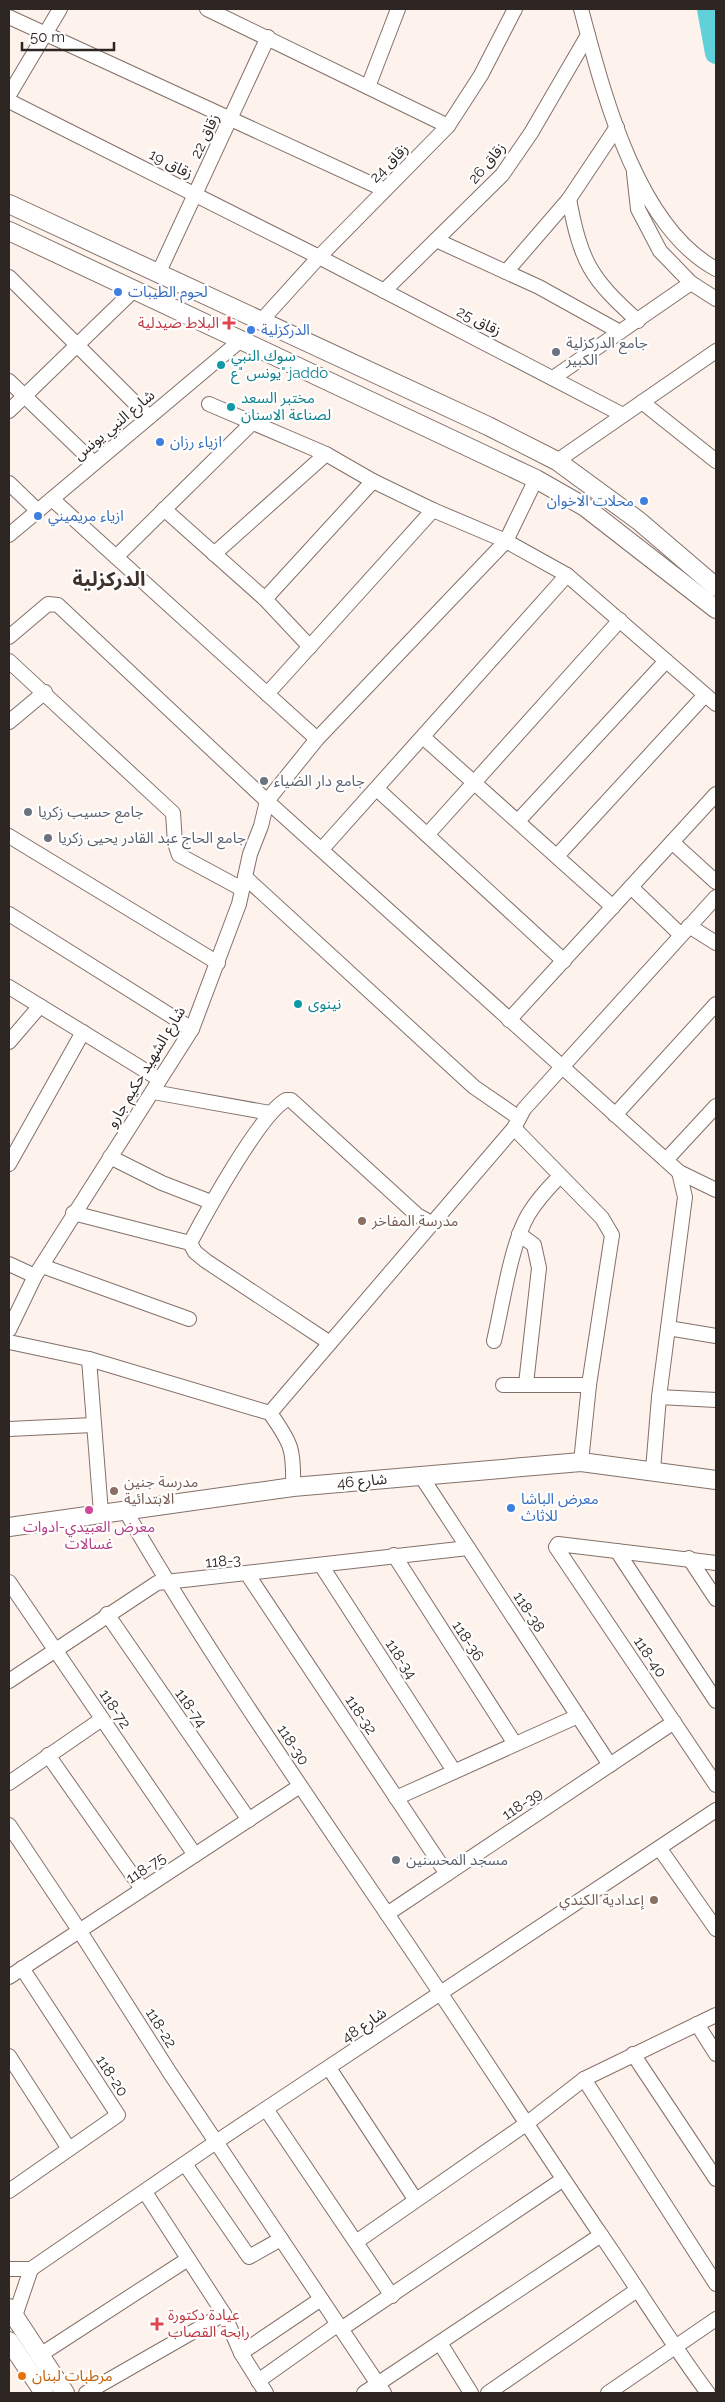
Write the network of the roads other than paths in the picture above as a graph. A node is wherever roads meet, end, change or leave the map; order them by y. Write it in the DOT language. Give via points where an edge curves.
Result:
graph roads {
  1 [pos="60,9"];
  2 [pos="207,9"];
  3 [pos="398,9"];
  4 [pos="515,9"];
  5 [pos="581,9"];
  6 [pos="9,17"];
  7 [pos="46,32"];
  8 [pos="588,35"];
  9 [pos="268,37"];
  10 [pos="368,87"];
  11 [pos="9,95"];
  12 [pos="9,101"];
  13 [pos="230,120"];
  14 [pos="448,126"];
  15 [pos="617,127"];
  16 [pos="633,165"];
  17 [pos="385,190"];
  18 [pos="195,195"];
  19 [pos="570,199"];
  20 [pos="9,204"];
  21 [pos="9,231"];
  22 [pos="436,240"];
  23 [pos="319,257"];
  24 [pos="716,269"];
  25 [pos="506,272"];
  26 [pos="158,274"];
  27 [pos="9,277"];
  28 [pos="691,283"];
  29 [pos="134,290"];
  30 [pos="384,291"];
  31 [pos="716,299"];
  32 [pos="261,321"];
  33 [pos="638,321"];
  34 [pos="620,332"];
  35 [pos="241,340"];
  36 [pos="77,345"];
  37 [pos="716,351"];
  38 [pos="553,378"];
  39 [pos="9,381"];
  40 [pos="24,396"];
  41 [pos="642,402"];
  42 [pos="208,404"];
  43 [pos="9,411"];
  44 [pos="623,415"];
  45 [pos="149,417"];
  46 [pos="252,423"];
  47 [pos="326,454"];
  48 [pos="557,461"];
  49 [pos="716,461"];
  50 [pos="94,463"];
  51 [pos="536,479"];
  52 [pos="373,481"];
  53 [pos="9,483"];
  54 [pos="52,499"];
  55 [pos="164,509"];
  56 [pos="433,510"];
  57 [pos="38,511"];
  58 [pos="9,535"];
  59 [pos="506,540"];
  60 [pos="214,554"];
  61 [pos="116,557"];
  62 [pos="567,575"];
  63 [pos="716,587"];
  64 [pos="265,599"];
  65 [pos="716,609"];
  66 [pos="620,620"];
  67 [pos="9,637"];
  68 [pos="310,647"];
  69 [pos="9,660"];
  70 [pos="666,661"];
  71 [pos="45,692"];
  72 [pos="267,694"];
  73 [pos="705,695"];
  74 [pos="716,704"];
  75 [pos="9,722"];
  76 [pos="423,737"];
  77 [pos="317,739"];
  78 [pos="475,781"];
  79 [pos="377,789"];
  80 [pos="716,794"];
  81 [pos="267,801"];
  82 [pos="518,821"];
  83 [pos="427,835"];
  84 [pos="9,836"];
  85 [pos="672,842"];
  86 [pos="322,849"];
  87 [pos="557,856"];
  88 [pos="716,882"];
  89 [pos="244,883"];
  90 [pos="631,888"];
  91 [pos="716,897"];
  92 [pos="613,907"];
  93 [pos="9,914"];
  94 [pos="685,930"];
  95 [pos="716,943"];
  96 [pos="564,961"];
  97 [pos="218,963"];
  98 [pos="9,987"];
  99 [pos="716,1004"];
  100 [pos="40,1006"];
  101 [pos="510,1020"];
  102 [pos="192,1029"];
  103 [pos="83,1032"];
  104 [pos="9,1042"];
  105 [pos="561,1066"];
  106 [pos="159,1079"];
  107 [pos="153,1092"];
  108 [pos="716,1106"];
  109 [pos="270,1113"];
  110 [pos="615,1114"];
  111 [pos="517,1123"];
  112 [pos="110,1157"];
  113 [pos="666,1160"];
  114 [pos="9,1164"];
  115 [pos="679,1172"];
  116 [pos="560,1176"];
  117 [pos="716,1190"];
  118 [pos="211,1202"];
  119 [pos="73,1213"];
  120 [pos="433,1224"];
  121 [pos="519,1234"];
  122 [pos="190,1243"];
  123 [pos="9,1264"];
  124 [pos="38,1271"];
  125 [pos="189,1319"];
  126 [pos="668,1328"];
  127 [pos="9,1330"];
  128 [pos="716,1336"];
  129 [pos="494,1341"];
  130 [pos="9,1342"];
  131 [pos="330,1343"];
  132 [pos="89,1359"];
  133 [pos="526,1384"];
  134 [pos="503,1385"];
  135 [pos="589,1385"];
  136 [pos="659,1397"];
  137 [pos="716,1400"];
  138 [pos="270,1413"];
  139 [pos="93,1426"];
  140 [pos="9,1430"];
  141 [pos="581,1462"];
  142 [pos="653,1470"];
  143 [pos="421,1476"];
  144 [pos="716,1480"];
  145 [pos="294,1487"];
  146 [pos="125,1510"];
  147 [pos="101,1513"];
  148 [pos="9,1527"];
  149 [pos="468,1548"];
  150 [pos="617,1551"];
  151 [pos="394,1555"];
  152 [pos="689,1558"];
  153 [pos="716,1562"];
  154 [pos="321,1565"];
  155 [pos="248,1574"];
  156 [pos="9,1582"];
  157 [pos="167,1582"];
  158 [pos="716,1599"];
  159 [pos="107,1614"];
  160 [pos="54,1650"];
  161 [pos="9,1681"];
  162 [pos="716,1701"];
  163 [pos="578,1716"];
  164 [pos="102,1719"];
  165 [pos="674,1722"];
  166 [pos="515,1744"];
  167 [pos="48,1755"];
  168 [pos="610,1765"];
  169 [pos="454,1771"];
  170 [pos="9,1783"];
  171 [pos="716,1785"];
  172 [pos="300,1786"];
  173 [pos="396,1798"];
  174 [pos="716,1810"];
  175 [pos="248,1820"];
  176 [pos="9,1826"];
  177 [pos="660,1849"];
  178 [pos="195,1855"];
  179 [pos="447,1874"];
  180 [pos="142,1889"];
  181 [pos="387,1914"];
  182 [pos="716,1929"];
  183 [pos="80,1930"];
  184 [pos="22,1968"];
  185 [pos="9,1977"];
  186 [pos="441,1993"];
  187 [pos="716,2015"];
  188 [pos="696,2024"];
  189 [pos="633,2054"];
  190 [pos="716,2054"];
  191 [pos="9,2056"];
  192 [pos="329,2068"];
  193 [pos="584,2079"];
  194 [pos="266,2109"];
  195 [pos="526,2124"];
  196 [pos="216,2142"];
  197 [pos="69,2148"];
  198 [pos="185,2164"];
  199 [pos="716,2179"];
  200 [pos="562,2180"];
  201 [pos="10,2187"];
  202 [pos="145,2192"];
  203 [pos="415,2199"];
  204 [pos="601,2235"];
  205 [pos="281,2239"];
  206 [pos="356,2242"];
  207 [pos="188,2259"];
  208 [pos="31,2269"];
  209 [pos="9,2270"];
  210 [pos="716,2284"];
  211 [pos="637,2290"];
  212 [pos="392,2296"];
  213 [pos="321,2299"];
  214 [pos="12,2312"];
  215 [pos="224,2314"];
  216 [pos="716,2319"];
  217 [pos="339,2327"];
  218 [pos="9,2341"];
  219 [pos="440,2343"];
  220 [pos="675,2349"];
  221 [pos="241,2353"];
  222 [pos="40,2355"];
  223 [pos="258,2381"];
  224 [pos="380,2389"];
  225 [pos="44,2393"];
  226 [pos="65,2393"];
  227 [pos="86,2393"];
  228 [pos="266,2393"];
  229 [pos="364,2393"];
  230 [pos="471,2393"];
  231 [pos="488,2393"];
  232 [pos="608,2393"];
  233 [pos="708,2393"];
  1 -- 7 [label="street"];
  2 -- 9 [label="street"];
  3 -- 10 [label="street"];
  4 -- 14 [label="street, زقاق 24" via="481,75"];
  5 -- 8 [label="street"];
  6 -- 7 [label="street"];
  7 -- 11 [label="street"];
  7 -- 13 [label="street"];
  8 -- 15 [label="street"];
  8 -- 22 [label="street, زقاق 26" via="502,175"];
  9 -- 10 [label="street"];
  9 -- 13 [label="street, زقاق 22"];
  10 -- 14 [label="street"];
  12 -- 18 [label="street, زقاق 19"];
  13 -- 17 [label="street"];
  13 -- 18 [label="street, زقاق 22"];
  14 -- 17 [label="street, زقاق 24"];
  15 -- 16 [label="street"];
  15 -- 19 [label="street"];
  16 -- 24 [label="street" via="659,214 686,248"];
  16 -- 28 [label="street" via="638,209 660,251"];
  17 -- 23 [label="street, زقاق 24"];
  18 -- 23 [label="street, زقاق 19"];
  18 -- 26 [label="street, زقاق 22"];
  19 -- 25 [label="street"];
  19 -- 33 [label="street" via="580,248 594,276 609,295"];
  20 -- 26 [label="main road"];
  21 -- 29 [label="main road"];
  22 -- 25 [label="street"];
  22 -- 30 [label="street, زقاق 26"];
  23 -- 30 [label="street, زقاق 25"];
  23 -- 32 [label="street, زقاق 24"];
  25 -- 34 [label="street"];
  26 -- 32 [label="main road"];
  27 -- 36 [label="street"];
  28 -- 31 [label="street"];
  28 -- 33 [label="street"];
  29 -- 35 [label="main road"];
  29 -- 36 [label="street"];
  30 -- 38 [label="street, زقاق 25"];
  32 -- 48 [label="main road"];
  33 -- 34 [label="street"];
  34 -- 38 [label="street"];
  35 -- 45 [label="street, شارع النبي يونس"];
  35 -- 51 [label="main road"];
  36 -- 40 [label="street"];
  36 -- 45 [label="street"];
  37 -- 41 [label="street"];
  38 -- 44 [label="street, زقاق 25"];
  39 -- 40 [label="street"];
  40 -- 43 [label="street"];
  40 -- 50 [label="street"];
  41 -- 44 [label="street"];
  41 -- 49 [label="street"];
  42 -- 46 [label="street"];
  44 -- 48 [label="street"];
  45 -- 50 [label="street, شارع النبي يونس"];
  46 -- 47 [label="street"];
  46 -- 55 [label="street"];
  47 -- 52 [label="street"];
  47 -- 60 [label="street"];
  48 -- 63 [label="main road" via="639,521"];
  50 -- 54 [label="street, شارع النبي يونس"];
  51 -- 59 [label="street"];
  51 -- 65 [label="main road" via="586,507"];
  52 -- 56 [label="street"];
  52 -- 64 [label="street"];
  53 -- 57 [label="street"];
  54 -- 57 [label="street, شارع النبي يونس"];
  54 -- 61 [label="street"];
  55 -- 60 [label="street"];
  55 -- 61 [label="street"];
  56 -- 59 [label="street"];
  56 -- 68 [label="street"];
  57 -- 58 [label="street, شارع النبي يونس"];
  59 -- 62 [label="street"];
  59 -- 77 [label="street"];
  60 -- 64 [label="street"];
  61 -- 72 [label="street"];
  62 -- 66 [label="street"];
  62 -- 76 [label="street"];
  64 -- 68 [label="street"];
  66 -- 70 [label="street"];
  66 -- 78 [label="street"];
  67 -- 81 [label="street" via="48,604 58,605"];
  68 -- 72 [label="street"];
  69 -- 71 [label="street"];
  70 -- 73 [label="street"];
  70 -- 82 [label="street"];
  71 -- 75 [label="street"];
  71 -- 89 [label="street" via="174,813 175,844 180,855"];
  72 -- 77 [label="street"];
  73 -- 74 [label="street"];
  73 -- 87 [label="street"];
  76 -- 78 [label="street"];
  76 -- 79 [label="street"];
  77 -- 81 [label="street"];
  78 -- 82 [label="street"];
  78 -- 83 [label="street"];
  79 -- 83 [label="street"];
  79 -- 86 [label="street"];
  80 -- 85 [label="street"];
  81 -- 86 [label="street"];
  81 -- 89 [label="street, شارع الشهيد حكيم جارو"];
  82 -- 87 [label="street"];
  83 -- 96 [label="street"];
  84 -- 97 [label="street"];
  85 -- 88 [label="street"];
  85 -- 90 [label="street"];
  86 -- 101 [label="street"];
  87 -- 92 [label="street"];
  89 -- 97 [label="street, شارع الشهيد حكيم جارو"];
  89 -- 111 [label="street"];
  90 -- 92 [label="street"];
  90 -- 94 [label="street"];
  91 -- 94 [label="street"];
  92 -- 96 [label="street"];
  93 -- 102 [label="street"];
  94 -- 95 [label="street"];
  94 -- 105 [label="street"];
  96 -- 101 [label="street"];
  97 -- 102 [label="street, شارع الشهيد حكيم جارو"];
  98 -- 100 [label="street"];
  99 -- 110 [label="street"];
  100 -- 103 [label="street"];
  100 -- 104 [label="street"];
  101 -- 105 [label="street"];
  102 -- 106 [label="street, شارع الشهيد حكيم جارو"];
  103 -- 106 [label="street"];
  103 -- 114 [label="street"];
  105 -- 110 [label="street"];
  105 -- 111 [label="street" via="524,1109"];
  106 -- 107 [label="street, شارع الشهيد حكيم جارو"];
  107 -- 109 [label="street"];
  107 -- 112 [label="street, شارع الشهيد حكيم جارو"];
  108 -- 113 [label="street"];
  109 -- 118 [label="street"];
  109 -- 120 [label="street" via="280,1103 292,1100 417,1215"];
  110 -- 113 [label="street"];
  111 -- 116 [label="street"];
  111 -- 120 [label="street"];
  112 -- 118 [label="street" via="162,1183"];
  112 -- 119 [label="street, شارع الشهيد حكيم جارو"];
  113 -- 115 [label="street"];
  115 -- 117 [label="street"];
  115 -- 126 [label="street" via="685,1197"];
  116 -- 121 [label="street" via="537,1202"];
  116 -- 135 [label="street" via="602,1218 612,1236"];
  118 -- 122 [label="street"];
  119 -- 122 [label="street"];
  119 -- 124 [label="street, شارع الشهيد حكيم جارو"];
  120 -- 131 [label="street"];
  121 -- 129 [label="street"];
  121 -- 133 [label="street" via="534,1245 539,1268"];
  122 -- 131 [label="street" via="206,1261"];
  123 -- 124 [label="street"];
  124 -- 125 [label="street"];
  124 -- 127 [label="street, شارع الشهيد حكيم جارو"];
  126 -- 128 [label="street"];
  126 -- 136 [label="street"];
  130 -- 132 [label="street"];
  131 -- 138 [label="street"];
  132 -- 138 [label="street"];
  132 -- 139 [label="street"];
  133 -- 134 [label="street"];
  133 -- 135 [label="street"];
  135 -- 141 [label="street"];
  136 -- 137 [label="street"];
  136 -- 142 [label="street"];
  138 -- 145 [label="street" via="285,1434 294,1455"];
  139 -- 140 [label="street"];
  139 -- 147 [label="street"];
  141 -- 142 [label="main road, شارع 46"];
  141 -- 143 [label="main road, شارع 46"];
  142 -- 144 [label="main road, شارع 46" via="664,1475"];
  143 -- 145 [label="main road, شارع 46"];
  143 -- 149 [label="street, 118-38"];
  145 -- 146 [label="main road, شارع 46"];
  146 -- 147 [label="main road, شارع 46"];
  146 -- 157 [label="street, 118-30"];
  147 -- 148 [label="main road, شارع 46"];
  149 -- 151 [label="street, 118-3"];
  149 -- 163 [label="street, 118-38"];
  150 -- 152 [label="street"];
  150 -- 162 [label="street"];
  150 -- 165 [label="street, 118-40" via="558,1544 556,1547"];
  151 -- 154 [label="street, 118-3"];
  151 -- 166 [label="street, 118-36"];
  152 -- 153 [label="street"];
  152 -- 158 [label="street"];
  154 -- 155 [label="street, 118-3"];
  154 -- 169 [label="street, 118-34"];
  155 -- 157 [label="street, 118-3"];
  155 -- 173 [label="street, 118-32"];
  156 -- 160 [label="street, 118-72"];
  157 -- 159 [label="street, 118-3" via="148,1588"];
  157 -- 172 [label="street, 118-30"];
  159 -- 160 [label="street, 118-3"];
  159 -- 175 [label="street, 118-74"];
  160 -- 161 [label="street, 118-3"];
  160 -- 164 [label="street, 118-72"];
  163 -- 166 [label="street"];
  163 -- 168 [label="street, 118-38"];
  164 -- 167 [label="street"];
  164 -- 178 [label="street, 118-72"];
  165 -- 168 [label="street, 118-39"];
  165 -- 171 [label="street, 118-40"];
  166 -- 169 [label="street"];
  167 -- 170 [label="street"];
  167 -- 180 [label="street"];
  168 -- 179 [label="street, 118-39"];
  169 -- 173 [label="street"];
  172 -- 175 [label="street, 118-75"];
  172 -- 181 [label="street, 118-30"];
  173 -- 179 [label="street, 118-32"];
  174 -- 177 [label="street, شارع 48"];
  175 -- 178 [label="street, 118-75"];
  176 -- 183 [label="street, 118-22"];
  177 -- 182 [label="street"];
  177 -- 186 [label="street, شارع 48"];
  178 -- 180 [label="street, 118-75"];
  179 -- 181 [label="street, 118-39"];
  180 -- 183 [label="street, 118-75"];
  181 -- 186 [label="street, 118-30"];
  183 -- 184 [label="street, 118-75"];
  183 -- 196 [label="street, 118-22"];
  184 -- 185 [label="street, 118-75"];
  184 -- 197 [label="street, 118-20" via="118,2115"];
  186 -- 192 [label="street, شارع 48"];
  186 -- 195 [label="street, 118-30"];
  187 -- 188 [label="street"];
  188 -- 189 [label="street"];
  188 -- 190 [label="street"];
  189 -- 193 [label="street"];
  189 -- 199 [label="street"];
  191 -- 197 [label="street"];
  192 -- 194 [label="street, شارع 48"];
  192 -- 203 [label="street"];
  193 -- 195 [label="street"];
  193 -- 210 [label="street"];
  194 -- 196 [label="street, شارع 48"];
  194 -- 206 [label="street"];
  195 -- 200 [label="street, 118-30"];
  195 -- 203 [label="street"];
  196 -- 198 [label="street, شارع 48"];
  196 -- 205 [label="street, 118-22"];
  197 -- 201 [label="street, 118-20"];
  198 -- 202 [label="street, شارع 48"];
  198 -- 205 [label="street" via="249,2257"];
  200 -- 204 [label="street, 118-30"];
  200 -- 212 [label="street"];
  202 -- 207 [label="street"];
  202 -- 208 [label="street, شارع 48"];
  203 -- 206 [label="street"];
  204 -- 211 [label="street, 118-30"];
  204 -- 219 [label="street"];
  205 -- 213 [label="street, 118-22"];
  206 -- 212 [label="street"];
  207 -- 215 [label="street"];
  207 -- 222 [label="street"];
  208 -- 209 [label="street"];
  208 -- 214 [label="street"];
  211 -- 220 [label="street, 118-30"];
  211 -- 231 [label="street"];
  212 -- 217 [label="street"];
  213 -- 217 [label="street, 118-22"];
  213 -- 221 [label="street"];
  214 -- 222 [label="main road"];
  215 -- 221 [label="street"];
  215 -- 227 [label="street"];
  216 -- 220 [label="street"];
  217 -- 223 [label="street"];
  217 -- 224 [label="street, 118-22"];
  218 -- 225 [label="main road"];
  219 -- 224 [label="street"];
  219 -- 230 [label="street"];
  220 -- 232 [label="street"];
  220 -- 233 [label="street, 118-30"];
  221 -- 223 [label="street"];
  222 -- 226 [label="main road"];
  223 -- 228 [label="street"];
  224 -- 229 [label="street"];
}
